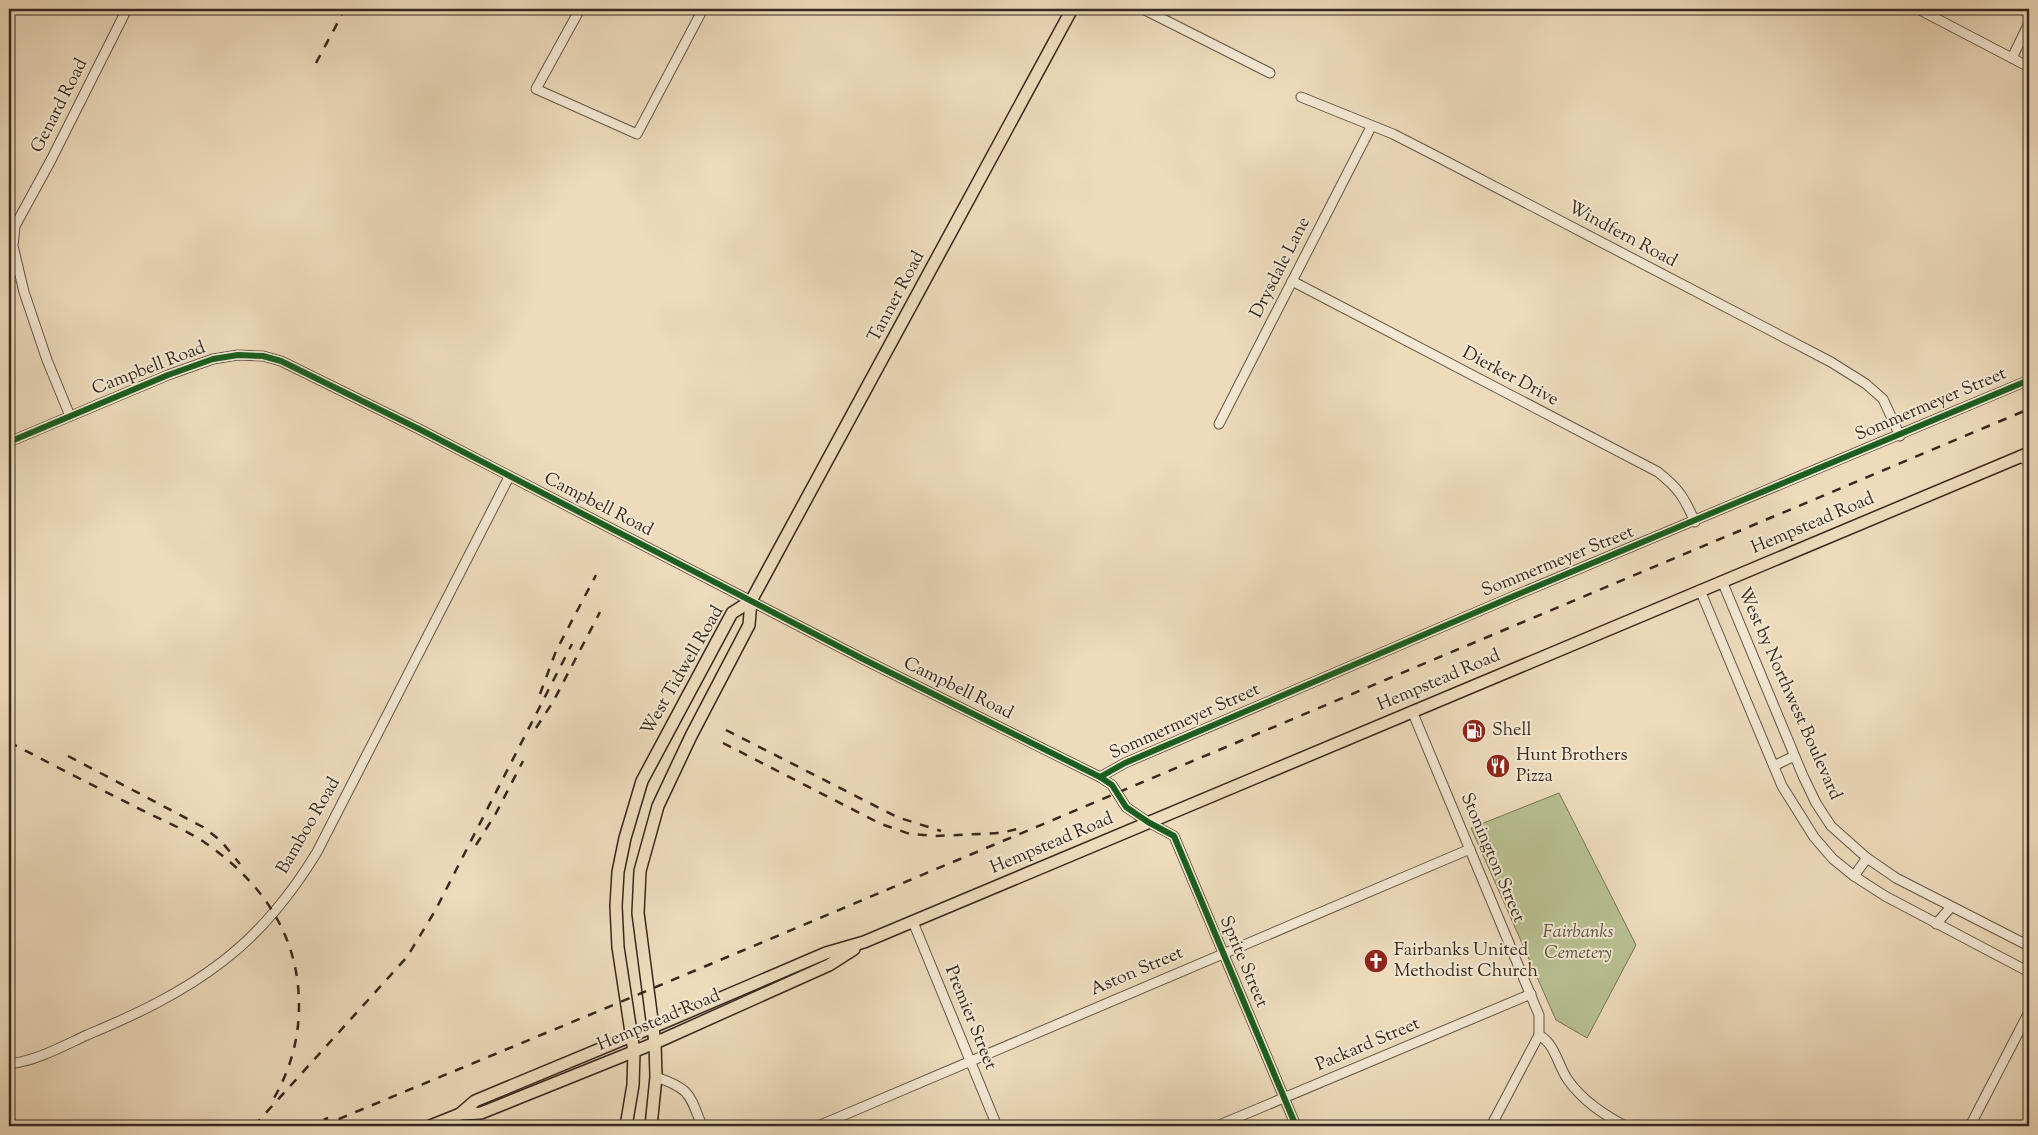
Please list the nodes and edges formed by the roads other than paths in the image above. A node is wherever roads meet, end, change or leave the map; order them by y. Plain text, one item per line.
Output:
1 (127, 9) edge
2 (580, 9) edge
3 (703, 9) edge
4 (1072, 9) edge
5 (1143, 9) edge
6 (1918, 9) edge
7 (2029, 23) edge
8 (2012, 58) junction
9 (2029, 67) edge
10 (1270, 73) dead end
11 (1301, 97) dead end
12 (1371, 127) junction
13 (1292, 281) junction
14 (2029, 380) edge
15 (70, 416) junction
16 (1219, 424) dead end
17 (1900, 436) junction
18 (9, 442) edge
19 (2026, 457) edge
20 (510, 477) junction
21 (1695, 522) junction
22 (1722, 581) junction
23 (1700, 590) junction
24 (751, 601) junction
25 (1412, 711) junction
26 (671, 726) junction
27 (691, 736) junction
28 (1794, 756) junction
29 (1774, 766) junction
30 (1100, 777) junction
31 (1148, 822) junction
32 (1470, 849) junction
33 (1867, 858) junction
34 (1854, 876) junction
35 (1951, 907) junction
36 (913, 922) junction
37 (1936, 924) junction
38 (864, 942) junction
39 (2029, 946) edge
40 (1223, 954) junction
41 (783, 972) junction
42 (2029, 972) edge
43 (788, 984) junction
44 (1531, 994) junction
45 (2029, 1012) edge
46 (653, 1027) junction
47 (1539, 1035) junction
48 (632, 1036) junction
49 (656, 1044) junction
50 (634, 1052) junction
51 (970, 1062) junction
52 (9, 1064) edge
53 (656, 1077) junction
54 (518, 1083) junction
55 (523, 1096) junction
56 (1283, 1098) junction
57 (460, 1114) junction
58 (430, 1126) edge
59 (626, 1126) edge
60 (651, 1126) edge
61 (702, 1126) edge
62 (818, 1126) edge
63 (997, 1126) edge
64 (1217, 1126) edge
65 (1296, 1126) edge
66 (1491, 1126) edge
67 (1625, 1126) edge
68 (1970, 1126) edge

1 - 15 street, Genard Road
2 - 3 street
4 - 24 main road, Tanner Road
5 - 10 street
6 - 8 street
7 - 8 street
8 - 9 street
11 - 12 street, Windfern Road
12 - 13 street, Drysdale Lane
12 - 17 street, Windfern Road
13 - 16 street, Drysdale Lane
13 - 21 street, Dierker Drive
14 - 17 street, Sommermeyer Street
15 - 18 street, Campbell Road
15 - 20 street, Campbell Road
17 - 21 street, Sommermeyer Street
19 - 22 main road, Hempstead Road
20 - 24 street, Campbell Road
20 - 52 street, Bamboo Road
21 - 30 street, Sommermeyer Street
22 - 23 main road, Hempstead Road
22 - 28 street, West by Northwest Boulevard
23 - 25 main road, Hempstead Road
23 - 29 street
24 - 26 main road, West Tidwell Road
24 - 27 main road, West Tidwell Road
24 - 30 street, Campbell Road
25 - 31 main road, Hempstead Road
25 - 32 street, Stonington Street
26 - 27 main road
26 - 48 main road, West Tidwell Road
27 - 46 main road, West Tidwell Road
28 - 29 street
28 - 33 street, West by Northwest Boulevard
29 - 34 street
30 - 31 street, Campbell Road
31 - 36 main road, Hempstead Road
31 - 40 street, Sprite Street
32 - 40 street, Aston Street
32 - 44 street, Stonington Street
33 - 34 street
33 - 35 street, West by Northwest Boulevard
34 - 37 street
35 - 37 street
35 - 39 street, West by Northwest Boulevard
36 - 38 main road, Hempstead Road
36 - 51 street, Premier Street
37 - 42 street
38 - 41 main road, Hempstead Road
38 - 43 main road, Hempstead Road
40 - 51 street, Aston Street
40 - 56 street, Sprite Street
41 - 43 main road
41 - 46 main road, Hempstead Road
43 - 49 main road, Hempstead Road
44 - 47 street, Stonington Street
44 - 56 street, Packard Street
45 - 68 street
46 - 48 main road, Hempstead Road
46 - 49 main road, West Tidwell Road
47 - 66 street
47 - 67 street
48 - 50 main road, West Tidwell Road
48 - 54 main road, Hempstead Road
49 - 50 main road, Hempstead Road
49 - 53 main road, West Tidwell Road
50 - 55 main road, Hempstead Road
50 - 59 main road, West Tidwell Road
51 - 62 street, Aston Street
51 - 63 street, Premier Street
53 - 60 main road, West Tidwell Road
53 - 61 street
54 - 55 main road
54 - 57 main road, Hempstead Road
55 - 57 main road, Hempstead Road
56 - 64 street, Packard Street
56 - 65 street, Sprite Street
57 - 58 main road, Hempstead Road

